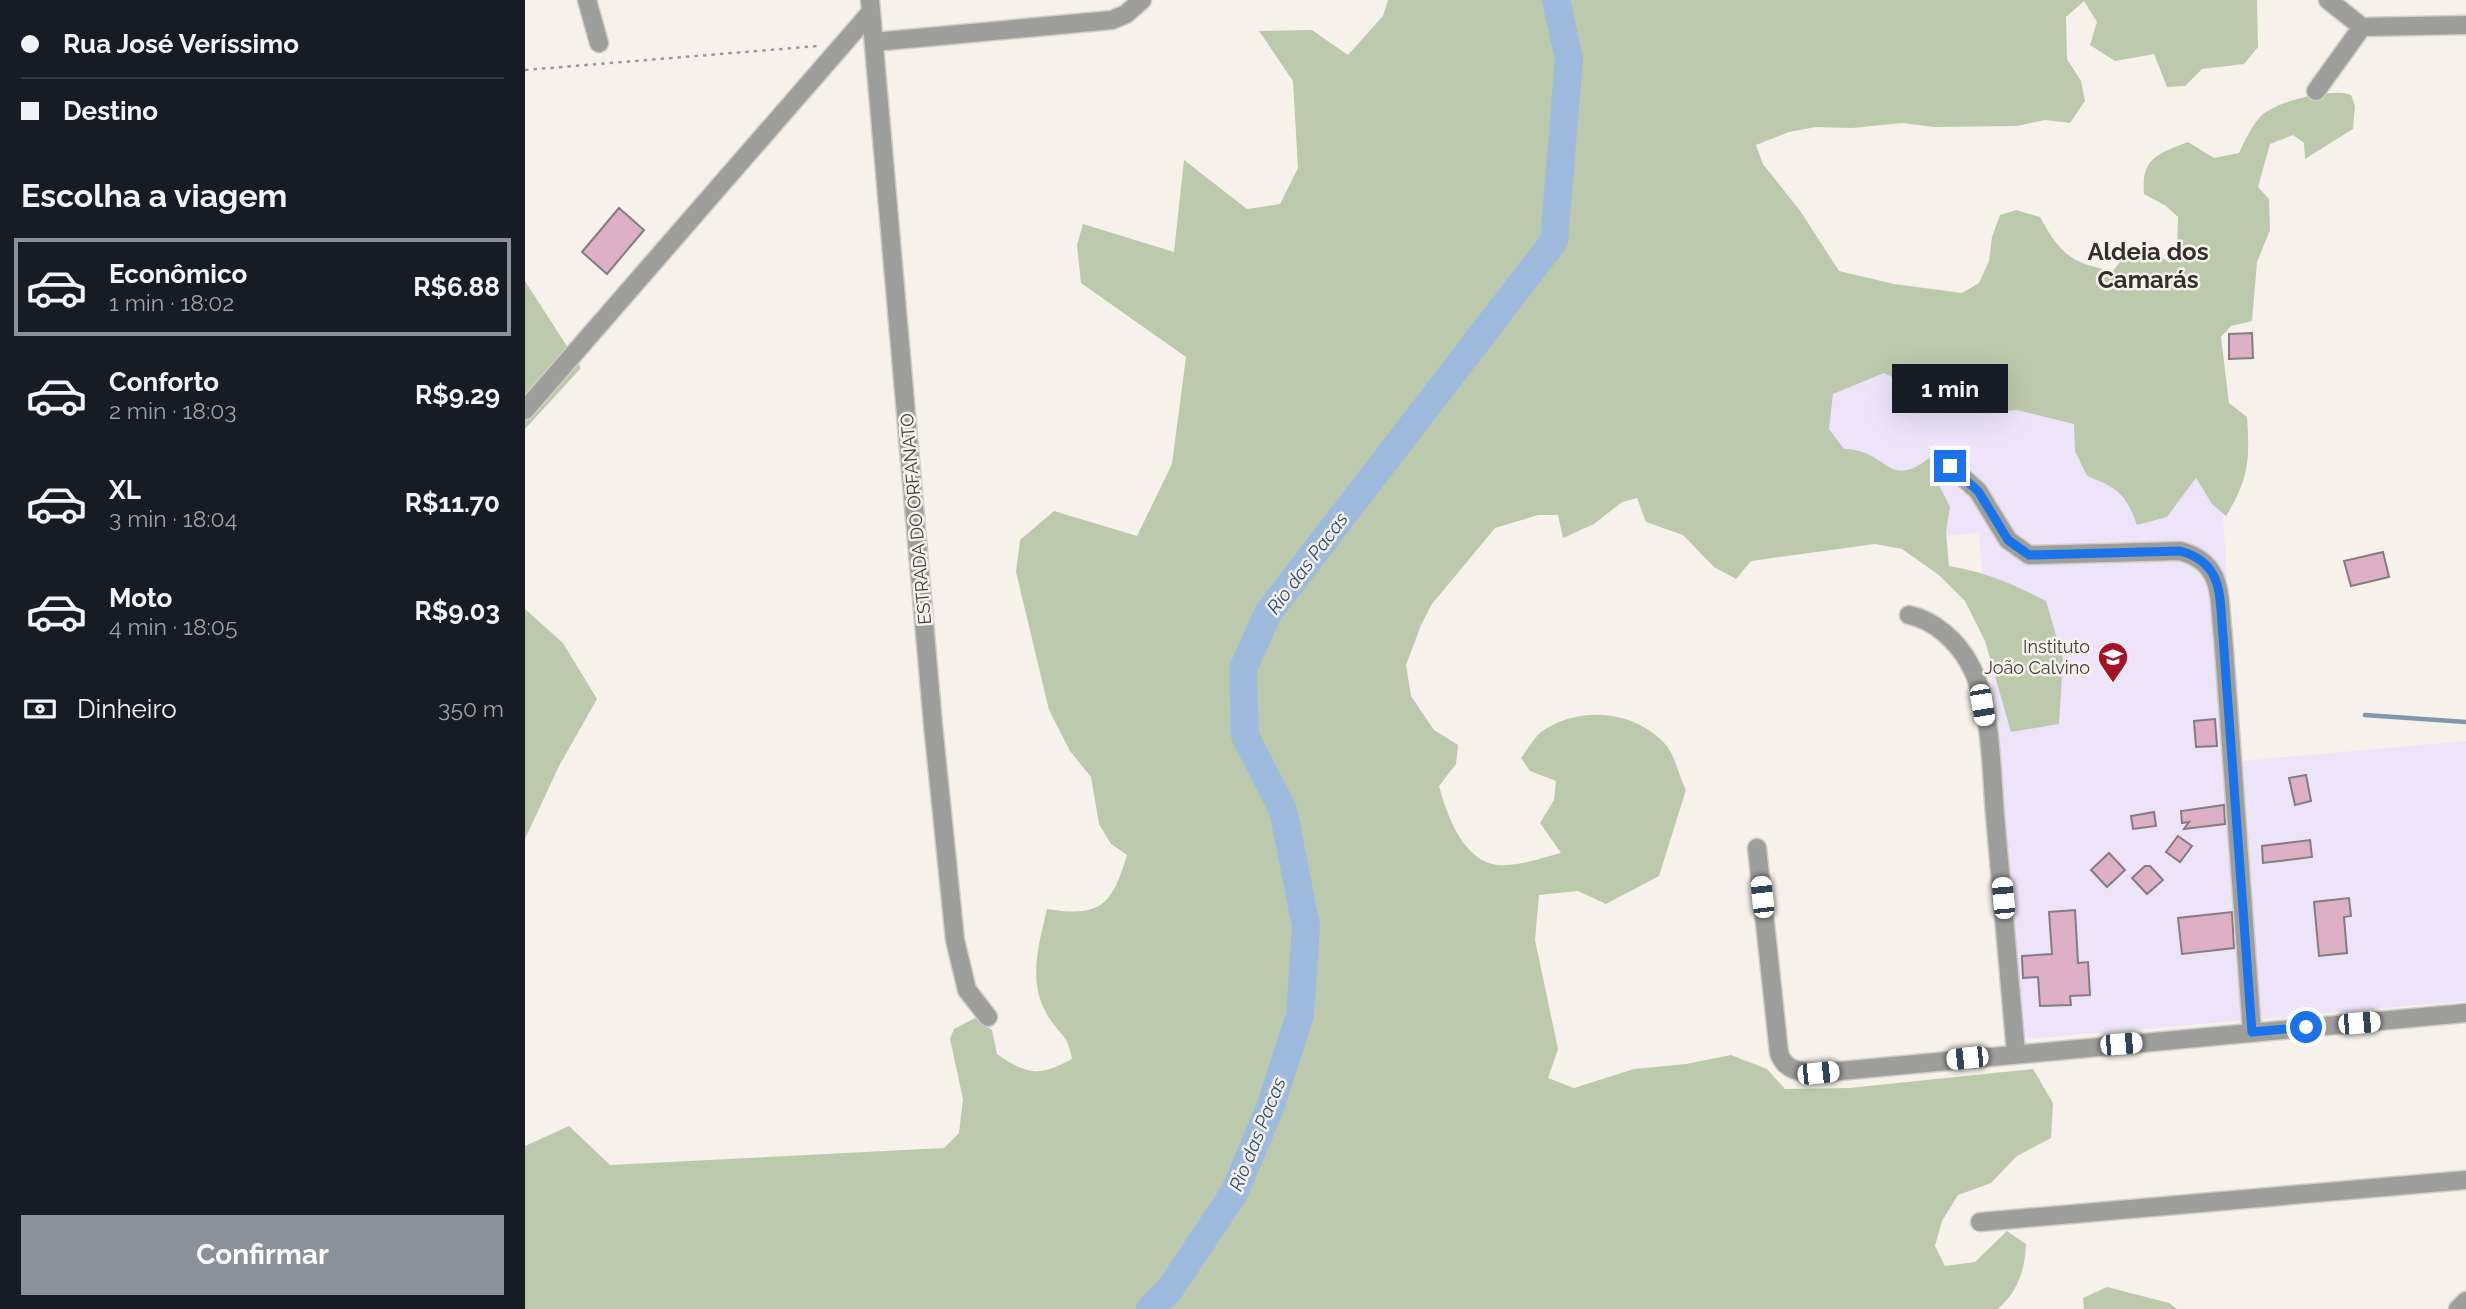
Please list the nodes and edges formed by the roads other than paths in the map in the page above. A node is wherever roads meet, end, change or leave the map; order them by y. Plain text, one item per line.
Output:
1 (587, 0) edge
2 (2328, 0) edge
3 (1140, 2) edge
4 (871, 6) edge
5 (2466, 25) edge
6 (2362, 27) junction
7 (874, 42) junction
8 (599, 43) dead end
9 (2316, 91) dead end
10 (525, 410) edge
11 (1950, 466) dead end
12 (1909, 615) dead end
13 (1758, 848) dead end
14 (2466, 1013) edge
15 (988, 1017) dead end
16 (2252, 1032) junction
17 (2016, 1053) junction
18 (2466, 1180) edge
19 (1980, 1222) dead end
20 (2466, 1301) edge
21 (2458, 1309) edge

1 - 8 street
2 - 6 street
3 - 7 street
4 - 7 street, ESTRADA DO ORFANATO
4 - 10 street, ESTRADA DO ORFANATO
5 - 6 street
6 - 9 street
7 - 15 street, ESTRADA DO ORFANATO
11 - 16 street
12 - 17 street
13 - 17 street
14 - 16 street
16 - 17 street
18 - 19 street
20 - 21 street

